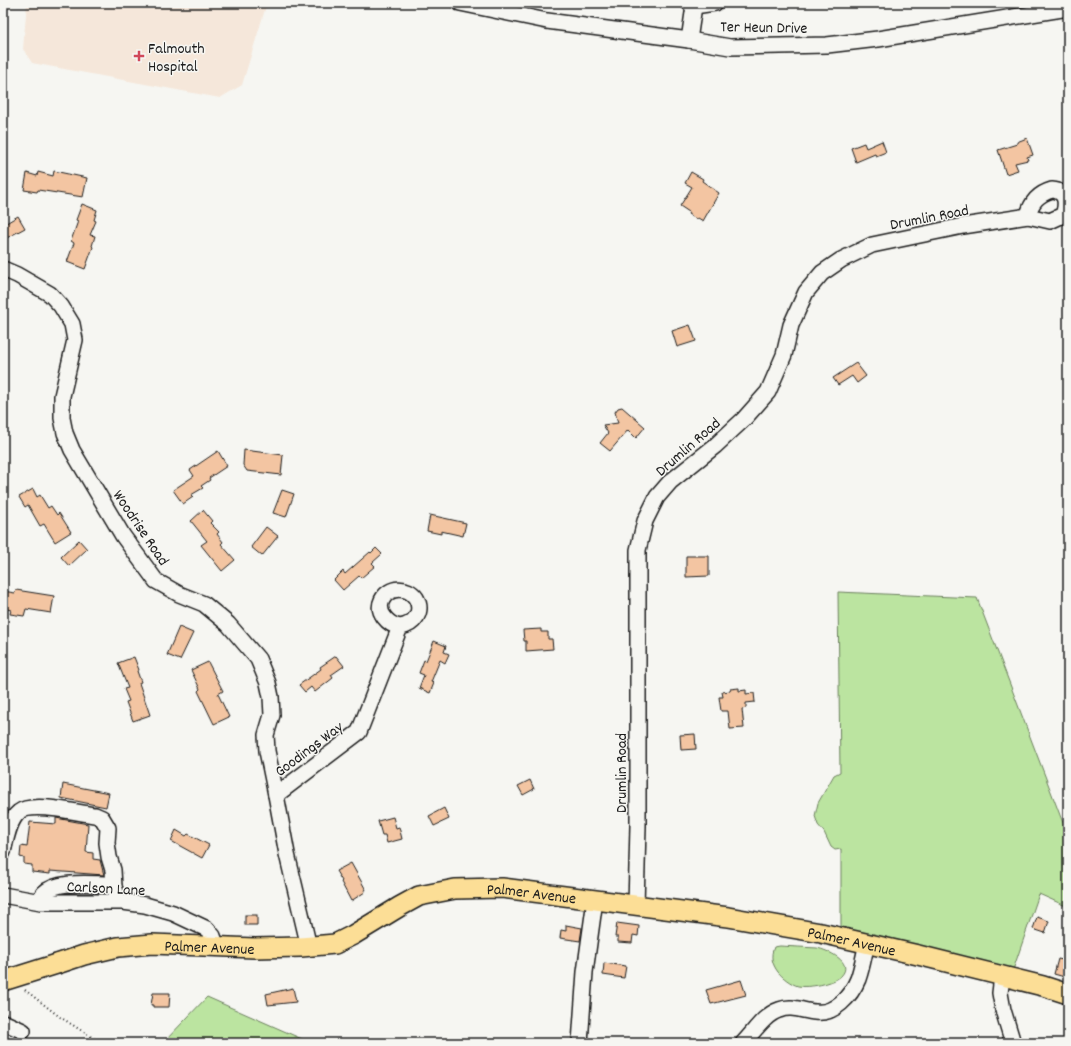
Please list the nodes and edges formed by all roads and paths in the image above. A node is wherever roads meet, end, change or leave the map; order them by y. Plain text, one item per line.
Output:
1 (464, 3) edge
2 (715, 3) edge
3 (691, 5) edge
4 (1068, 8) edge
5 (689, 40) junction
6 (1028, 216) dead end
7 (3, 269) edge
8 (400, 627) dead end
9 (276, 795) junction
10 (3, 852) edge
11 (114, 887) junction
12 (3, 895) edge
13 (595, 900) junction
14 (39, 901) junction
15 (118, 902) junction
16 (636, 906) junction
17 (867, 943) junction
18 (309, 946) junction
19 (217, 947) junction
20 (1002, 976) junction
21 (12, 983) edge
22 (1068, 994) edge
23 (3, 1022) edge
24 (23, 1032) dead end
25 (101, 1043) edge
26 (580, 1043) edge
27 (743, 1043) edge
28 (1013, 1043) edge

1 - 5 street, Ter Heun Drive
2 - 3 street
3 - 5 street
4 - 5 street, Ter Heun Drive
6 - 16 street, Drumlin Road
7 - 9 street, Woodrise Road
8 - 9 street, Goodings Way
9 - 18 street, Goodings Way
10 - 11 street
11 - 14 street
11 - 15 street
12 - 14 street, Carlson Lane
13 - 16 main road, Palmer Avenue
13 - 18 main road, Palmer Avenue
13 - 26 street
14 - 15 street, Carlson Lane
15 - 19 street, Carlson Lane
16 - 17 main road, Palmer Avenue
17 - 20 main road, Palmer Avenue
17 - 27 street
18 - 19 main road, Palmer Avenue
19 - 21 main road, Palmer Avenue, bridge
20 - 22 main road, Palmer Avenue
20 - 28 street
21 - 25 path
23 - 24 street

